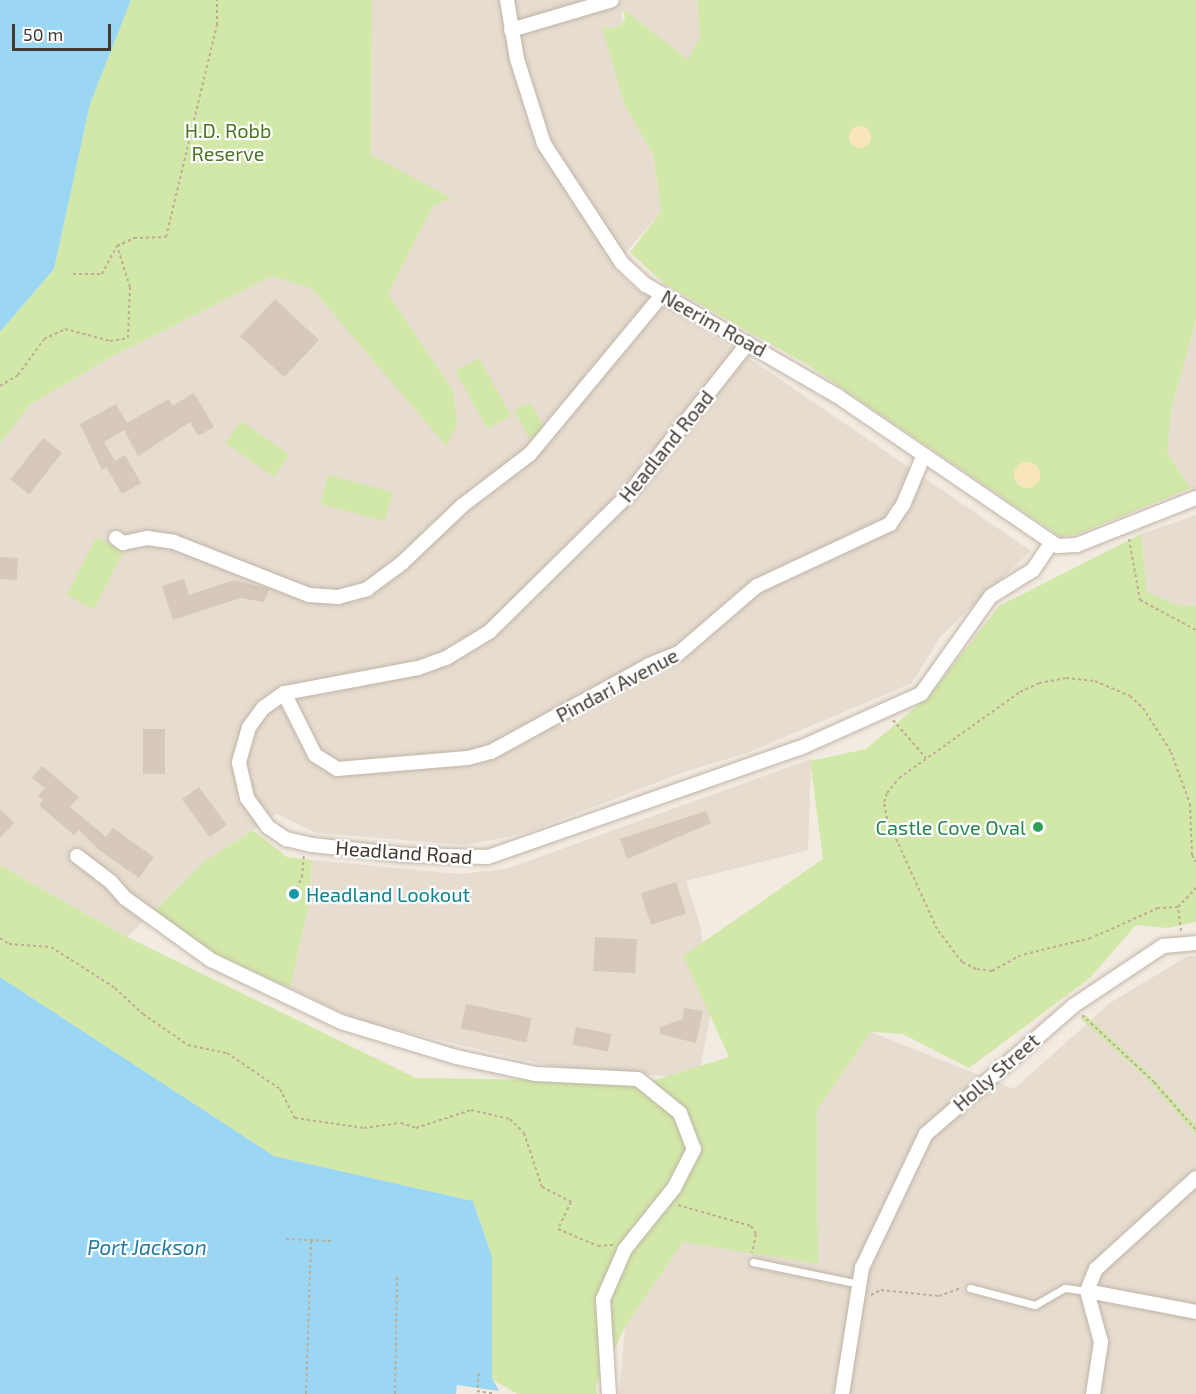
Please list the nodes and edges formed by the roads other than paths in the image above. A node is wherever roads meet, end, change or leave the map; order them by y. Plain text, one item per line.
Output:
1 (507, 0) edge
2 (612, 0) edge
3 (511, 30) junction
4 (662, 295) junction
5 (748, 343) junction
6 (923, 457) junction
7 (1196, 498) edge
8 (116, 538) dead end
9 (1050, 543) junction
10 (284, 693) junction
11 (77, 856) dead end
12 (1189, 944) edge
13 (1196, 1178) edge
14 (753, 1262) road end
15 (970, 1288) road end
16 (858, 1290) junction
17 (1088, 1291) junction
18 (1196, 1312) edge
19 (609, 1394) edge
20 (842, 1394) edge
21 (1093, 1394) edge

1 - 3 street, Neerim Road
2 - 3 street
3 - 4 street, Neerim Road
4 - 5 street, Neerim Road
4 - 8 street
5 - 6 street, Neerim Road
5 - 10 street, Headland Road
6 - 9 street, Neerim Road
6 - 10 street, Pindari Avenue
7 - 9 street
9 - 10 street, Headland Road
11 - 19 street
12 - 16 street, Holly Street
13 - 17 street
14 - 16 lane
15 - 17 lane
16 - 20 street, Holly Street
17 - 18 street
17 - 21 street

